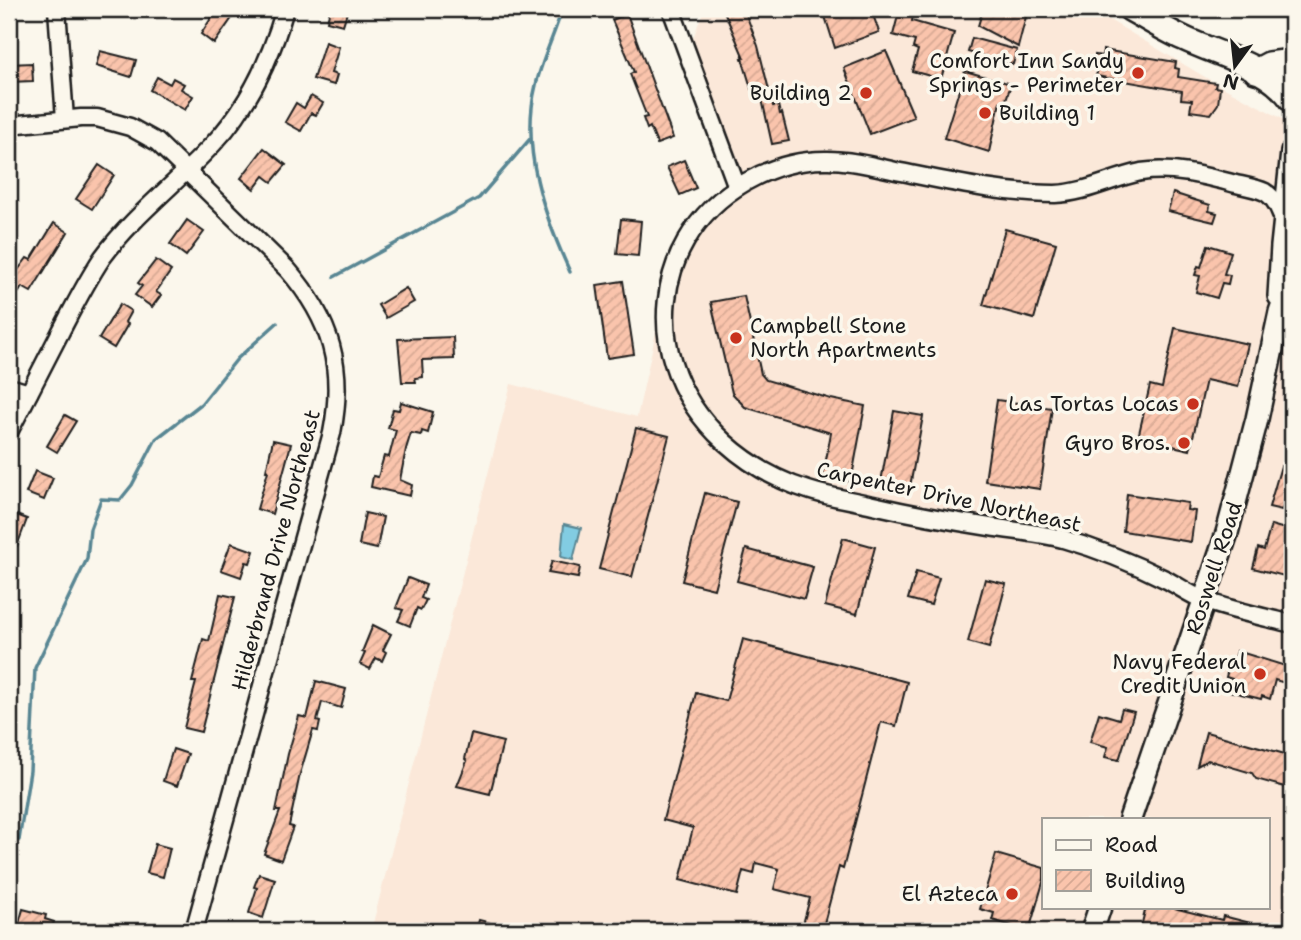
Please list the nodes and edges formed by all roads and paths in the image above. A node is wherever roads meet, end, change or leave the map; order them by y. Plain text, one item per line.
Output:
1 (57, 9) edge
2 (285, 9) edge
3 (671, 9) edge
4 (1130, 9) edge
5 (1292, 61) edge
6 (1256, 71) junction
7 (1292, 100) edge
8 (65, 119) junction
9 (9, 125) edge
10 (1292, 152) edge
11 (186, 170) junction
12 (1289, 174) junction
13 (737, 187) junction
14 (1263, 191) junction
15 (1284, 224) junction
16 (1292, 277) edge
17 (1280, 312) junction
18 (9, 387) edge
19 (29, 393) junction
20 (9, 432) edge
21 (1204, 601) junction
22 (1292, 624) edge
23 (1130, 818) edge
24 (1100, 908) edge
25 (194, 931) edge
26 (1091, 931) edge

1 - 8 street
2 - 11 street
3 - 13 street
4 - 6 highway
5 - 6 highway
6 - 7 highway
8 - 9 street, Hilderbrand Drive Northeast
8 - 11 street, Hilderbrand Drive Northeast
10 - 12 main road, Roswell Road
11 - 19 street
11 - 25 street, Hilderbrand Drive Northeast
12 - 14 street
12 - 15 main road, Roswell Road
13 - 14 street, Carpenter Drive Northeast
13 - 21 street, Carpenter Drive Northeast
14 - 15 street
15 - 17 main road, Roswell Road
16 - 17 main road, Roswell Road
17 - 21 main road, Roswell Road
18 - 19 street
19 - 20 street
21 - 22 street, Carpenter Drive Northeast
21 - 23 main road, Roswell Road
24 - 26 main road

